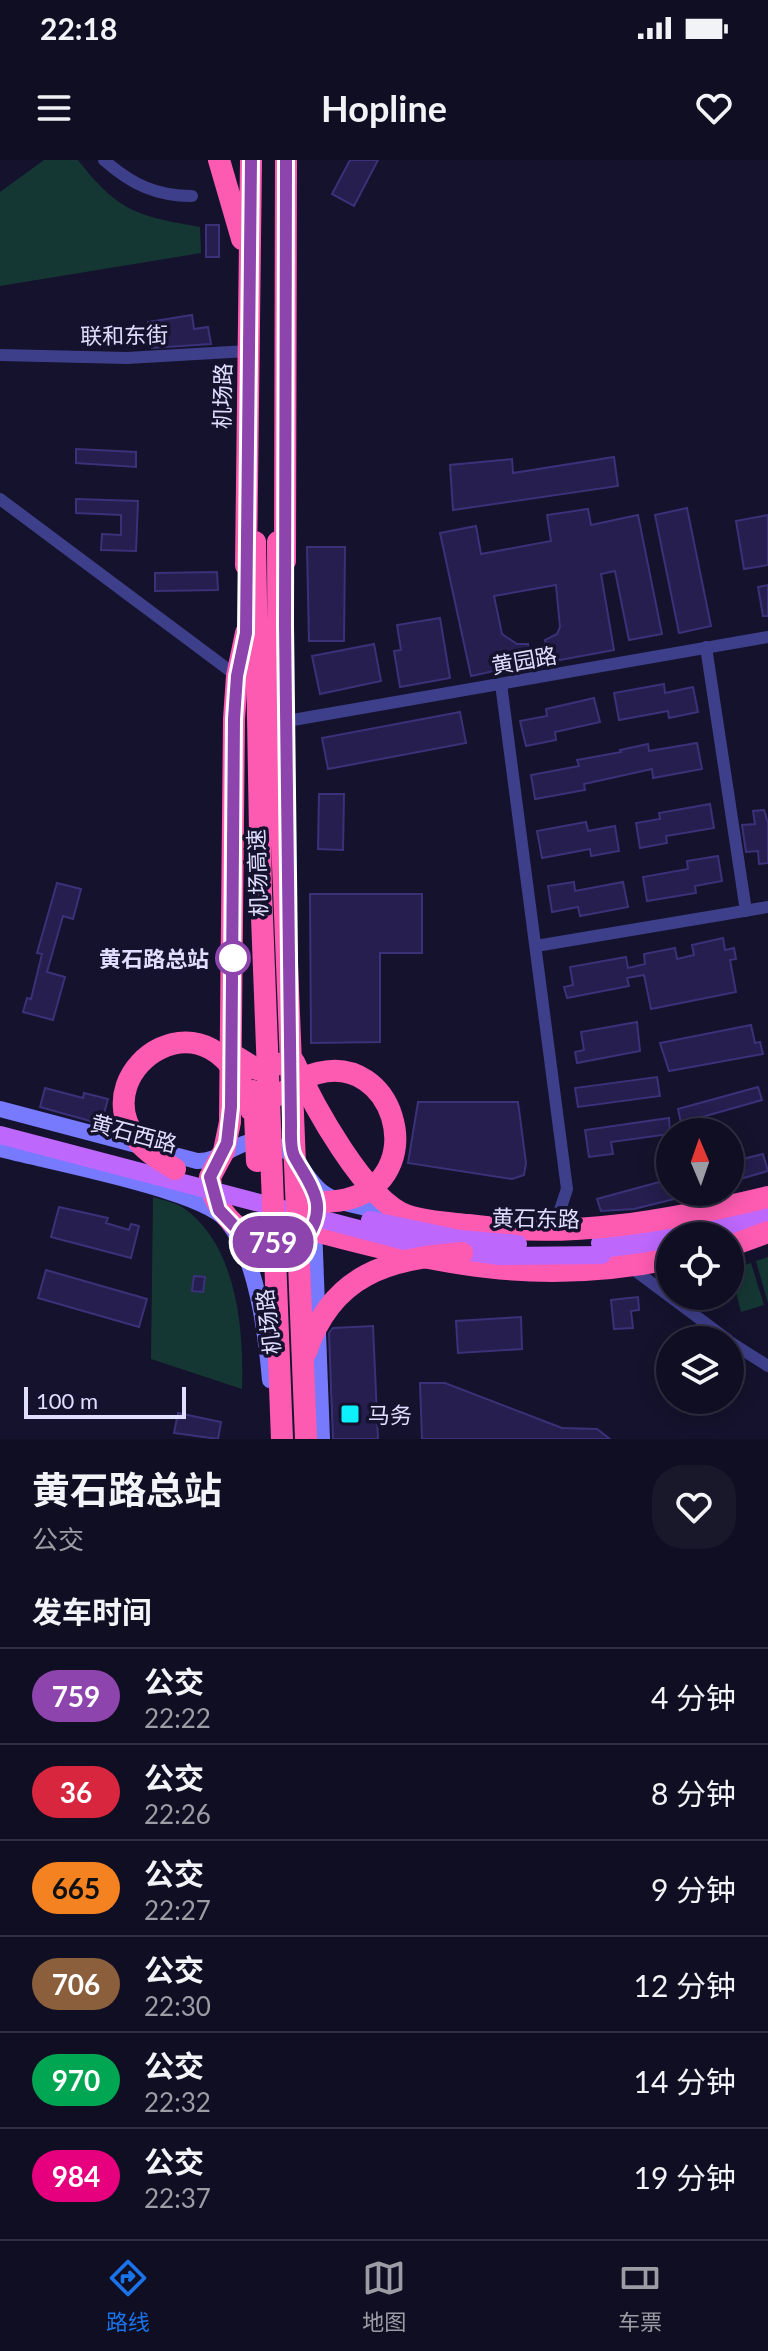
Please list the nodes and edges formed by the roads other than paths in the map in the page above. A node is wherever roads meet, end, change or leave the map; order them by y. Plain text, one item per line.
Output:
1 (104, 160) edge
2 (219, 160) edge
3 (251, 160) edge
4 (258, 160) edge
5 (297, 160) edge
6 (284, 167) edge
7 (192, 196) dead end
8 (249, 270) junction
9 (248, 351) junction
10 (0, 355) edge
11 (0, 499) edge
12 (285, 625) junction
13 (246, 633) junction
14 (768, 637) edge
15 (706, 647) junction
16 (237, 676) junction
17 (501, 684) junction
18 (287, 721) junction
19 (262, 858) junction
20 (768, 907) edge
21 (746, 911) junction
22 (536, 946) junction
23 (232, 1054) junction
24 (289, 1055) junction
25 (0, 1109) edge
26 (0, 1123) edge
27 (263, 1123) junction
28 (0, 1135) edge
29 (0, 1149) edge
30 (148, 1149) junction
31 (224, 1151) junction
32 (292, 1154) junction
33 (175, 1169) junction
34 (310, 1178) junction
35 (137, 1185) junction
36 (768, 1197) edge
37 (357, 1204) junction
38 (768, 1205) edge
39 (304, 1215) junction
40 (406, 1216) junction
41 (227, 1221) junction
42 (768, 1223) edge
43 (744, 1229) edge
44 (545, 1231) junction
45 (768, 1232) edge
46 (346, 1239) junction
47 (744, 1241) edge
48 (656, 1246) edge
49 (601, 1249) junction
50 (405, 1253) junction
51 (462, 1253) junction
52 (656, 1261) edge
53 (629, 1266) junction
54 (709, 1326) edge
55 (744, 1351) edge
56 (768, 1366) edge
57 (300, 1373) junction
58 (320, 1394) junction
59 (271, 1399) junction
60 (273, 1439) edge
61 (284, 1439) edge
62 (305, 1439) edge
63 (322, 1439) edge

1 - 7 street
2 - 8 highway
3 - 8 highway, 机场路
4 - 61 highway, 机场高速, bridge
5 - 6 highway
6 - 12 highway, 机场路
6 - 62 highway, 机场高速, bridge
8 - 9 highway, 机场路
9 - 10 street, 联和东街
9 - 13 highway, 机场路
11 - 16 street
12 - 18 highway, 机场路
12 - 19 highway, 机场路
13 - 16 highway, 机场路
13 - 19 highway, 机场路
14 - 15 street, 黄园路
15 - 17 street, 黄园路
15 - 21 street
16 - 23 highway, 机场路
17 - 18 street, 黄园路
17 - 22 street
18 - 24 highway, 机场路
19 - 27 highway, 机场路, bridge
20 - 21 street
21 - 22 street
22 - 44 street
23 - 24 highway
23 - 31 highway, 机场路
24 - 32 main road
24 - 40 highway
25 - 30 main road
26 - 33 main road, 黄石西路
27 - 33 highway, bridge
27 - 39 highway, bridge
27 - 57 highway, 机场路, bridge
27 - 61 highway, 机场路, bridge
28 - 39 main road, 黄石西路, bridge
29 - 35 main road
30 - 31 main road
30 - 35 main road
31 - 32 main road
31 - 41 highway
32 - 34 main road
33 - 39 main road, 黄石西路, bridge
34 - 37 main road
34 - 39 main road
35 - 41 main road
36 - 44 highway
37 - 40 main road
37 - 46 highway
38 - 49 main road, 黄石东路
39 - 41 highway
39 - 46 highway
39 - 49 main road, 黄石东路, bridge
39 - 51 main road, 黄石东路, bridge
39 - 58 main road
40 - 44 highway
40 - 50 highway
41 - 59 main road
42 - 43 main road
45 - 47 highway
46 - 50 highway
48 - 49 main road, 黄石东路
49 - 51 main road, 黄石东路, bridge
50 - 53 highway
51 - 57 highway, bridge
52 - 53 highway
53 - 54 street
55 - 56 street
57 - 62 highway, 机场路, bridge
58 - 59 main road
58 - 63 main road
59 - 60 main road

